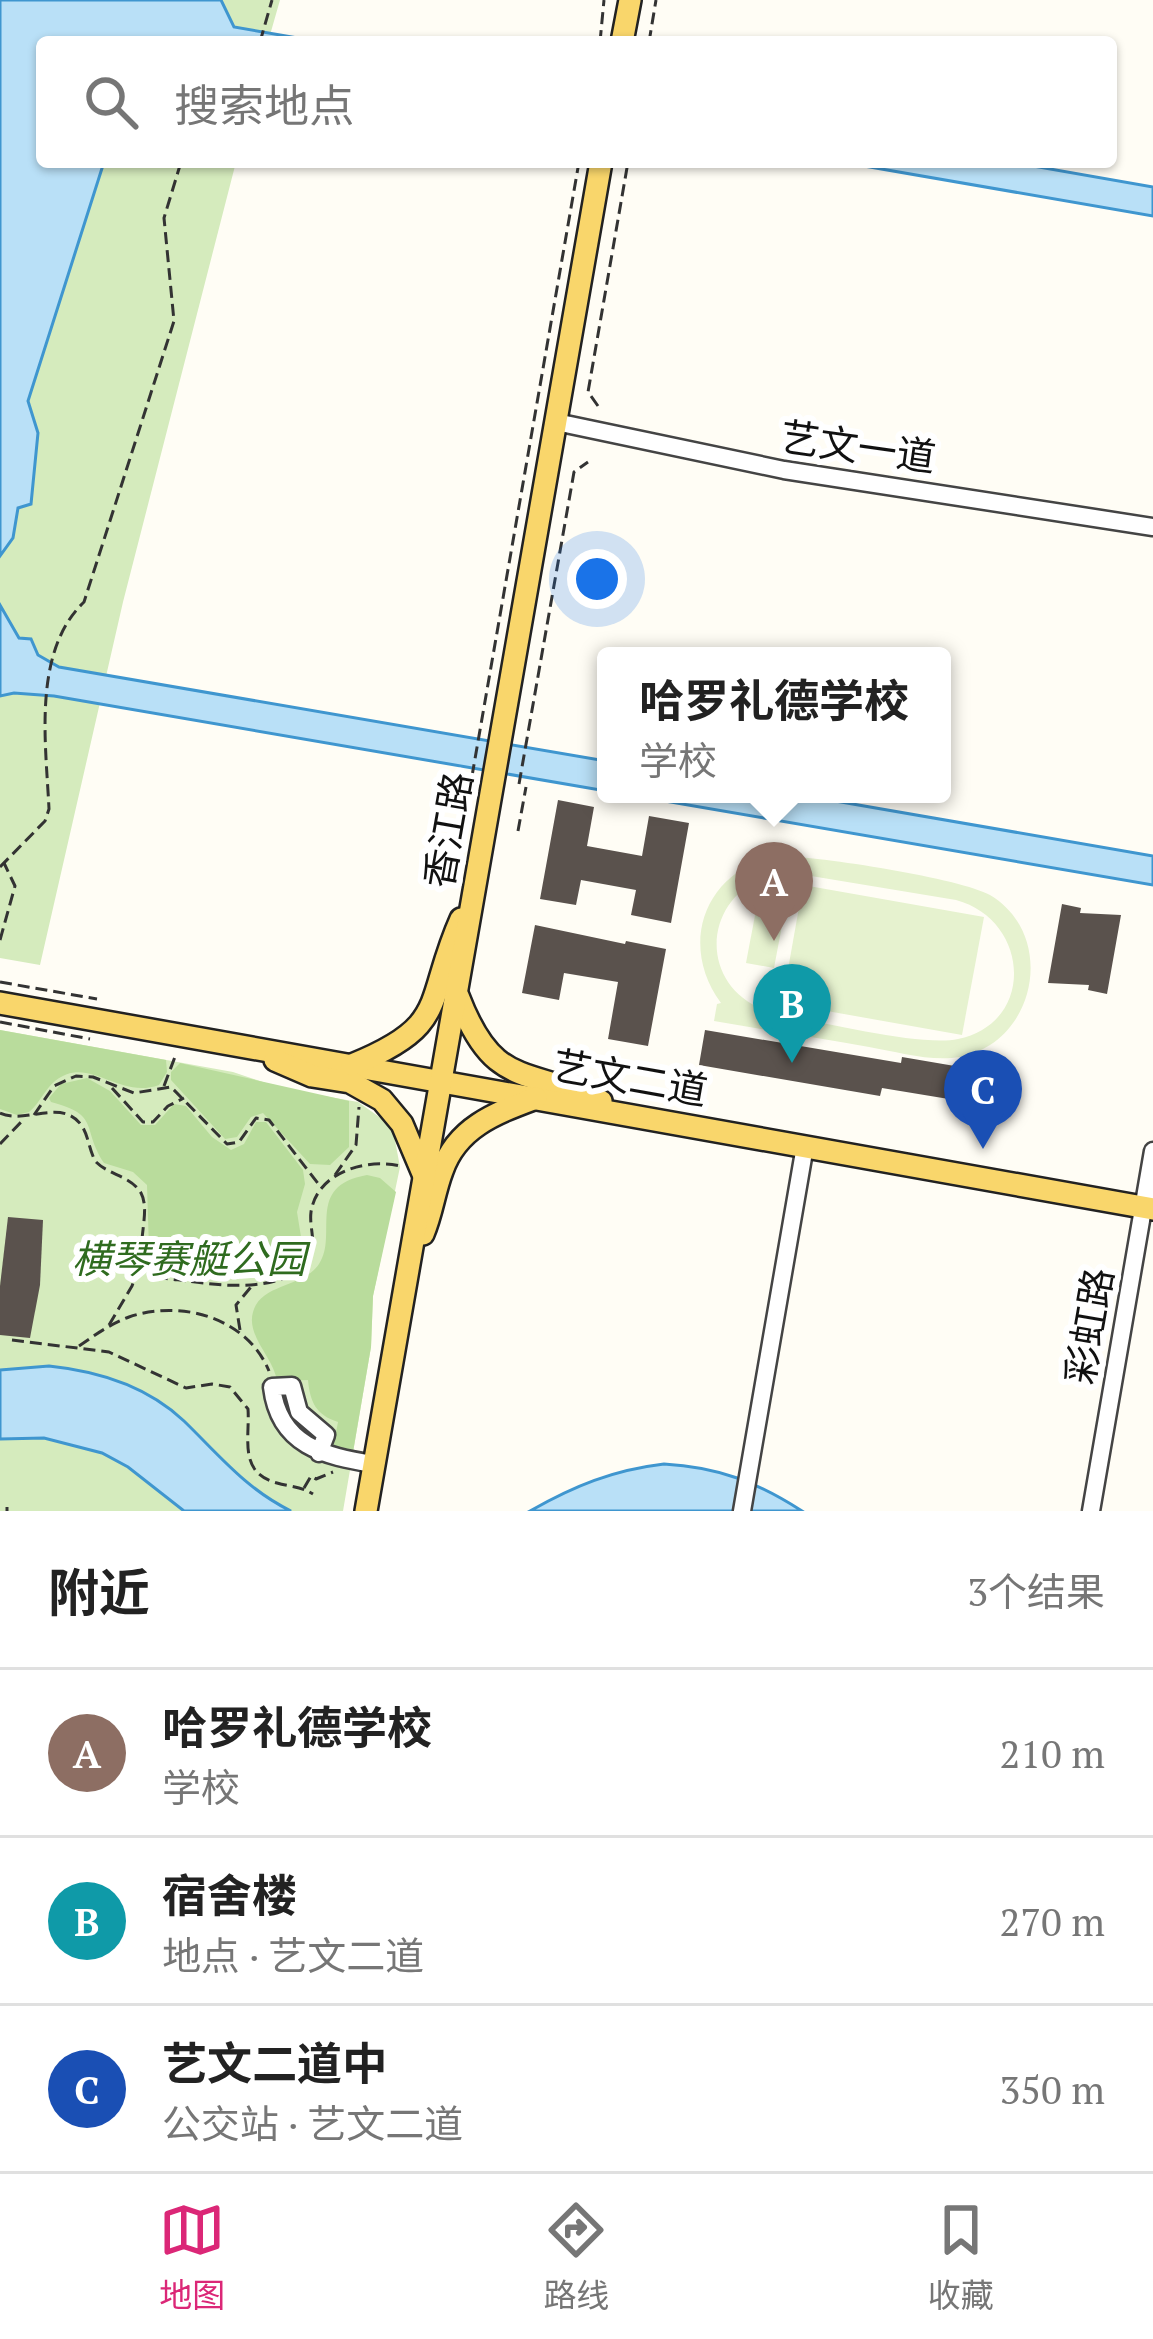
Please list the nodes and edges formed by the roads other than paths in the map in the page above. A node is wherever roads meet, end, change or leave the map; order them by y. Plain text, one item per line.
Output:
1 (630, 0) edge
2 (623, 36) edge
3 (601, 168) edge
4 (556, 422) junction
5 (1153, 527) edge
6 (476, 885) junction
7 (457, 993) junction
8 (0, 1003) edge
9 (242, 1045) junction
10 (352, 1065) junction
11 (441, 1081) junction
12 (536, 1098) junction
13 (635, 1116) junction
14 (805, 1146) junction
15 (1153, 1151) edge
16 (414, 1172) junction
17 (1148, 1208) edge
18 (410, 1262) junction
19 (272, 1387) road end
20 (374, 1464) junction
21 (366, 1511) edge
22 (742, 1511) edge
23 (1091, 1511) edge

1 - 2 main road
3 - 4 main road, 香江路
4 - 5 street, 艺文一道
4 - 6 main road, 香江路
6 - 7 main road, 香江路
6 - 10 main road
7 - 11 main road, 香江路
7 - 13 main road
8 - 9 main road, 艺文二道
9 - 10 main road, 艺文二道
9 - 16 main road
10 - 11 main road, 艺文二道
11 - 12 main road, 艺文二道
11 - 16 main road, 香江路
12 - 13 main road, 艺文二道
12 - 18 main road
13 - 14 main road, 艺文二道
14 - 17 main road, 艺文二道
14 - 22 street
15 - 17 street, 彩虹路
16 - 18 main road, 香江路
17 - 23 street, 彩虹路
18 - 20 main road, 香江路
19 - 20 street
20 - 21 main road, 香江路

